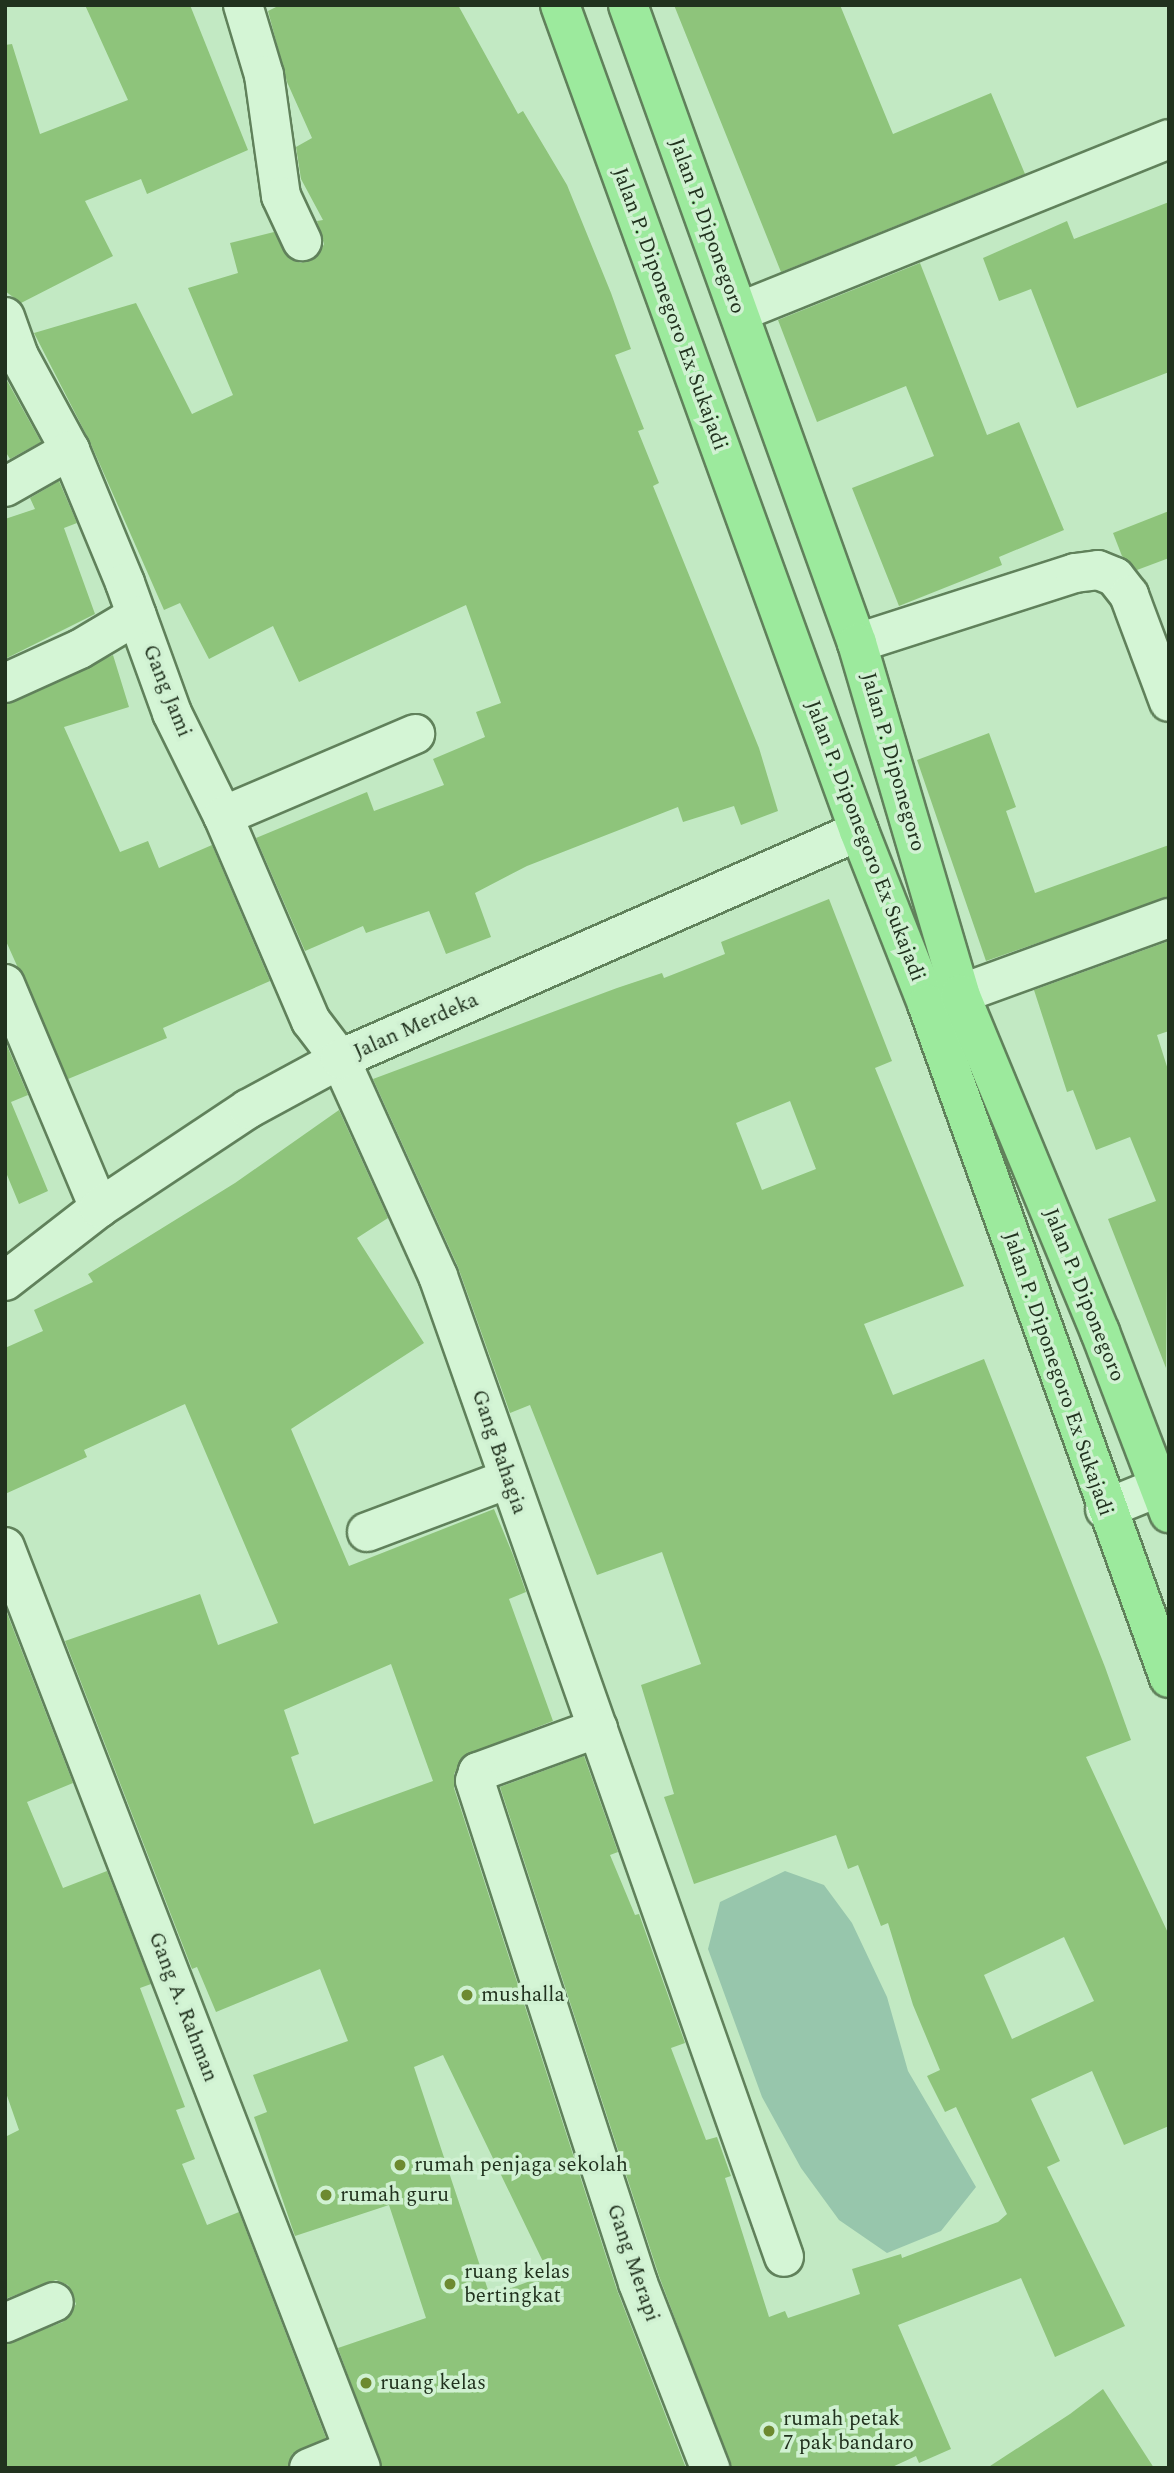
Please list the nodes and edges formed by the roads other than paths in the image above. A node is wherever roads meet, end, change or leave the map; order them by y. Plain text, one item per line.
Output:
1 (243, 5) edge
2 (560, 5) edge
3 (628, 5) edge
4 (1169, 139) edge
5 (302, 241) dead end
6 (739, 312) junction
7 (5, 317) edge
8 (70, 450) junction
9 (5, 487) edge
10 (138, 615) junction
11 (857, 643) junction
12 (5, 683) edge
13 (1169, 702) edge
14 (415, 734) dead end
15 (223, 816) junction
16 (859, 831) junction
17 (1169, 918) edge
18 (5, 984) edge
19 (960, 995) junction
20 (340, 1059) junction
21 (99, 1208) junction
22 (5, 1280) edge
23 (508, 1479) junction
24 (1165, 1494) edge
25 (1105, 1509) junction
26 (367, 1531) dead end
27 (5, 1547) edge
28 (1169, 1678) edge
29 (598, 1728) junction
30 (784, 2256) dead end
31 (54, 2302) dead end
32 (5, 2323) edge
33 (357, 2459) edge
34 (309, 2468) edge
35 (710, 2468) edge

1 - 5 street
2 - 16 main road, Jalan P. Diponegoro Ex Sukajadi
3 - 6 main road, Jalan P. Diponegoro
4 - 6 street
6 - 11 main road, Jalan P. Diponegoro
7 - 8 street, Gang Jami
8 - 9 street
8 - 10 street, Gang Jami
10 - 12 street
10 - 15 street, Gang Jami
11 - 13 street
11 - 19 main road, Jalan P. Diponegoro
14 - 15 street
15 - 20 street, Gang Jami
16 - 20 street, Jalan Merdeka
16 - 25 main road, Jalan P. Diponegoro Ex Sukajadi
17 - 19 street
18 - 21 street
19 - 24 main road, Jalan P. Diponegoro
20 - 21 street, Jalan Merdeka
20 - 23 street, Gang Bahagia
21 - 22 street, Jalan Merdeka
23 - 26 street
23 - 29 street, Gang Bahagia
24 - 25 street
25 - 28 main road, Jalan P. Diponegoro Ex Sukajadi
27 - 33 street, Gang A. Rahman
29 - 30 street, Gang Bahagia
29 - 35 street, Gang Merapi
31 - 32 street
33 - 34 street

